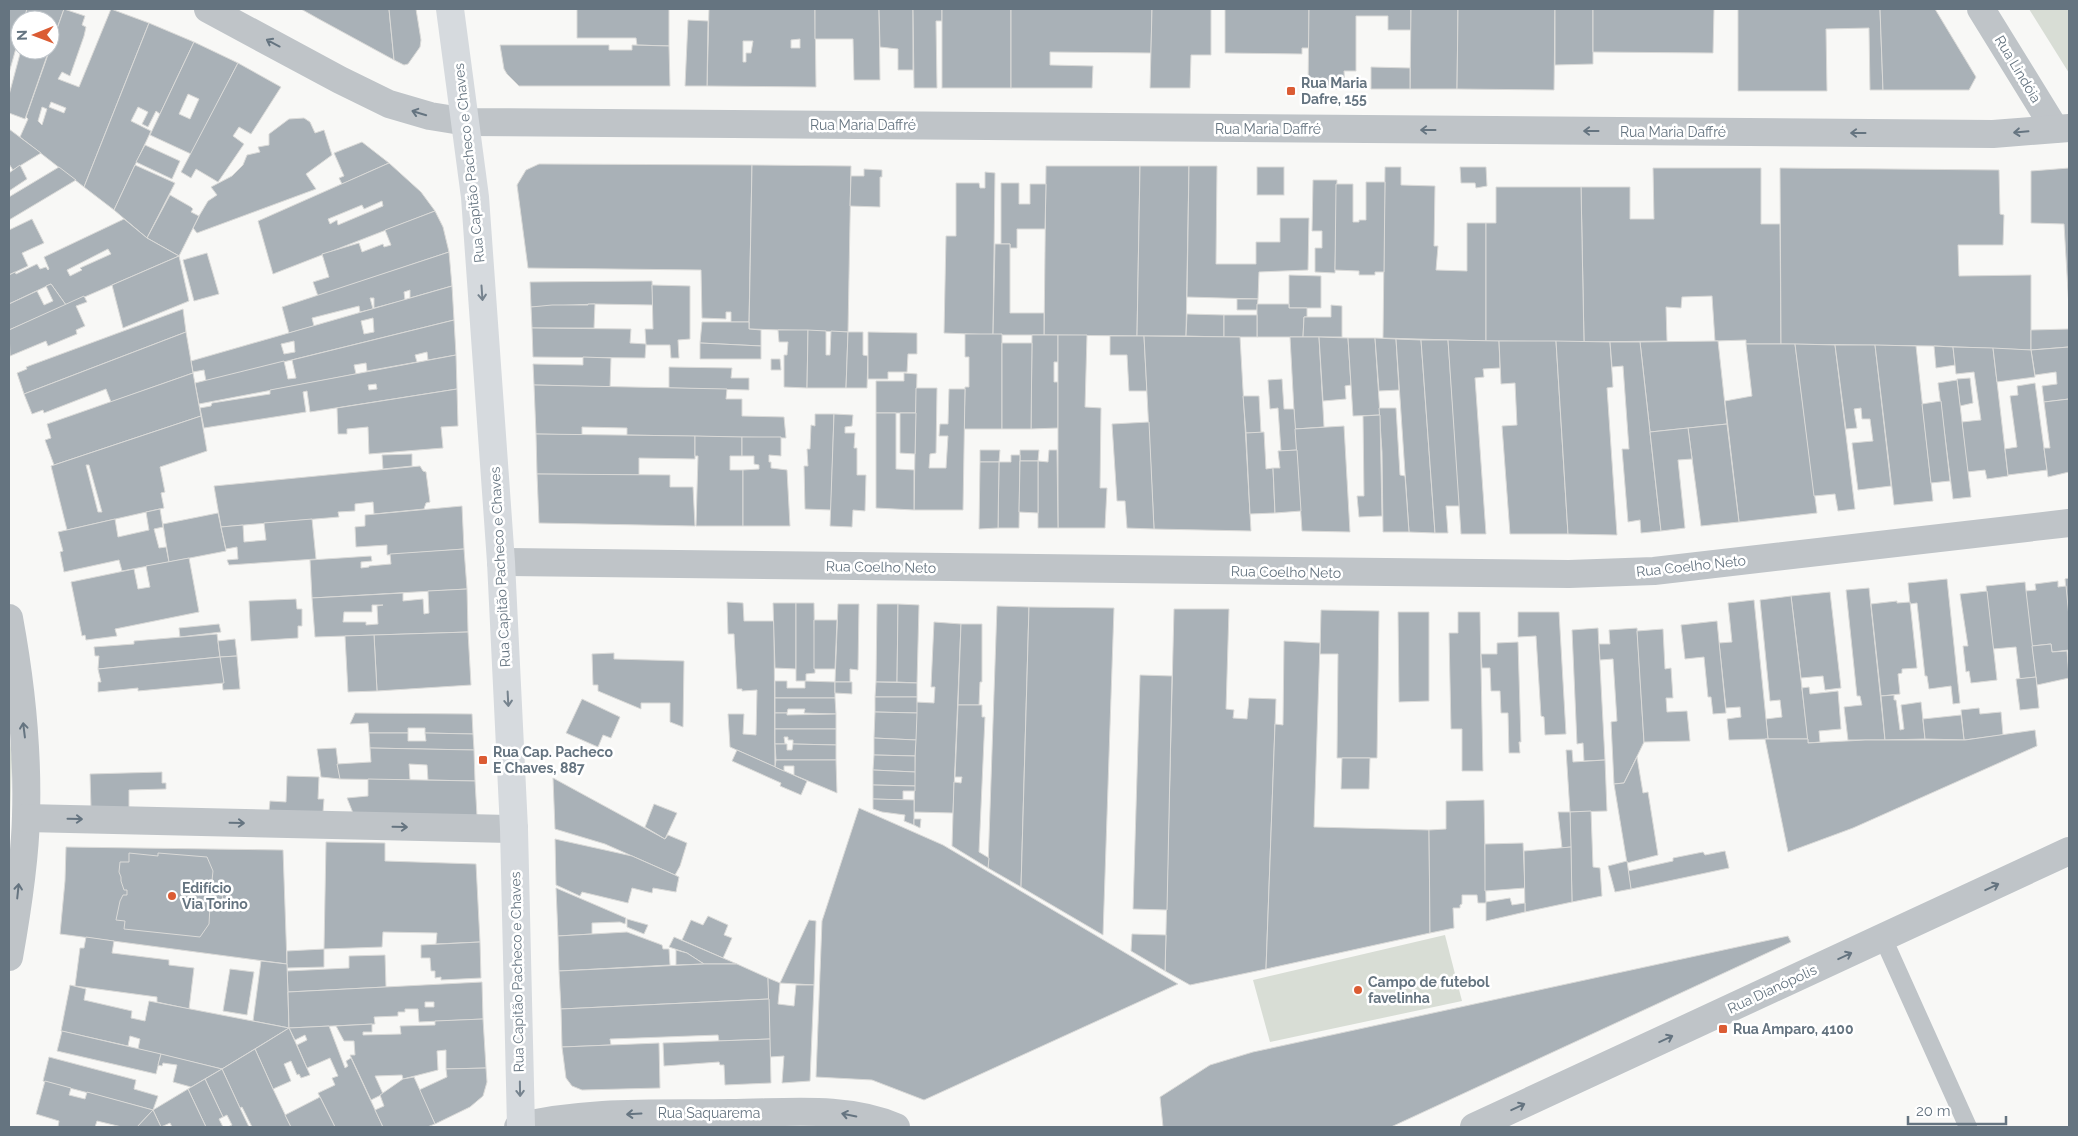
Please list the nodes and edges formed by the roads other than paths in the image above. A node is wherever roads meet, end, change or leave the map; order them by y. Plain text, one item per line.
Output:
1 (208, 9) edge
2 (450, 9) edge
3 (1981, 9) edge
4 (466, 122) junction
5 (2062, 128) edge
6 (2069, 523) edge
7 (501, 562) junction
8 (9, 618) edge
9 (26, 818) junction
10 (514, 829) junction
11 (2069, 851) edge
12 (1883, 938) junction
13 (9, 957) edge
14 (520, 1127) edge
15 (896, 1127) edge
16 (1474, 1127) edge
17 (1968, 1127) edge

4 -> 1 street, Rua Maria Daffré
2 - 4 main road, Rua Capitão Pacheco e Chaves
3 - 5 street, Rua Lindóia
5 -> 4 street, Rua Maria Daffré
4 -> 7 main road, Rua Capitão Pacheco e Chaves
6 - 7 street, Rua Coelho Neto
7 -> 10 main road, Rua Capitão Pacheco e Chaves
9 -> 8 street
9 -> 10 street
13 -> 9 street
10 -> 14 main road, Rua Capitão Pacheco e Chaves
12 -> 11 street, Rua Dianópolis
16 -> 12 street, Rua Dianópolis
12 - 17 lane
15 -> 14 street, Rua Saquarema

